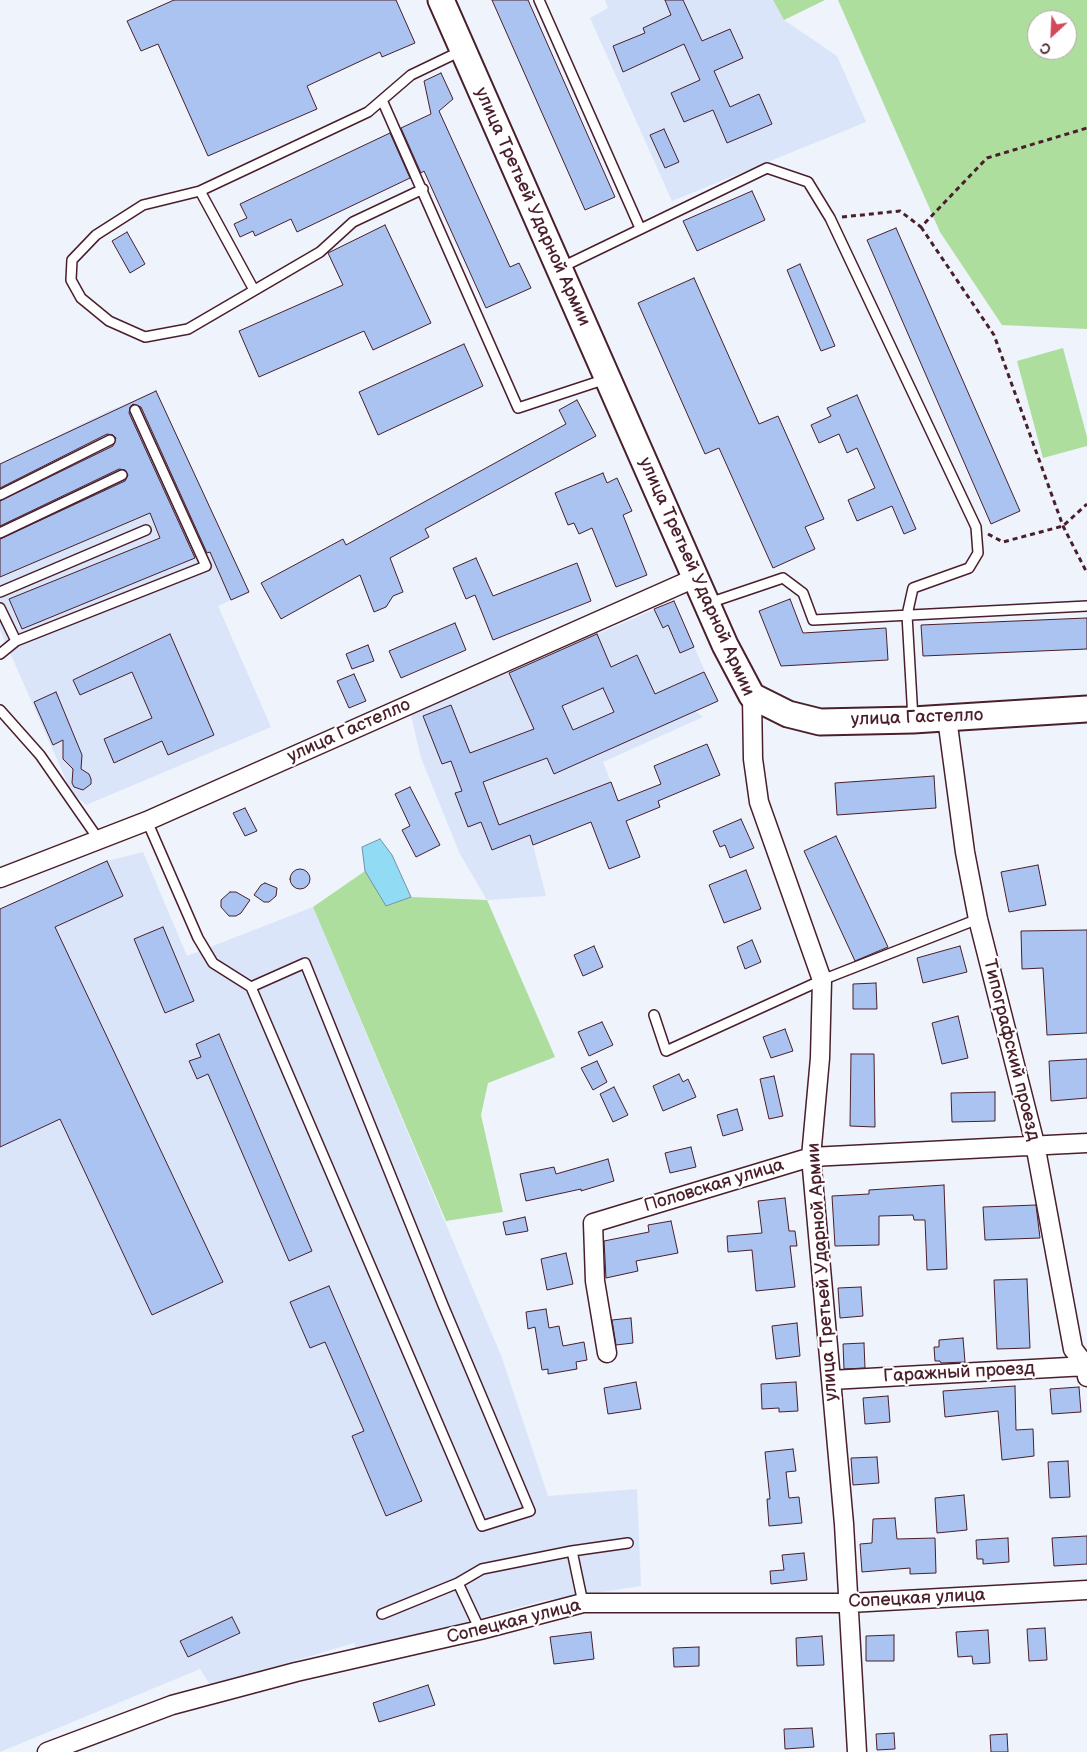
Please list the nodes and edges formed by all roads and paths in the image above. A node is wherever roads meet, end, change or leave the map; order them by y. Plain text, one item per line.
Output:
1 (441, 0) edge
2 (539, 0) edge
3 (463, 50) junction
4 (382, 100) junction
5 (1087, 128) edge
6 (422, 189) junction
7 (200, 191) junction
8 (830, 218) junction
9 (921, 226) junction
10 (640, 228) junction
11 (560, 268) junction
12 (254, 290) junction
13 (608, 379) junction
14 (135, 410) dead end
15 (110, 440) dead end
16 (122, 475) dead end
17 (0, 495) edge
18 (1087, 504) edge
19 (1063, 526) junction
20 (976, 527) junction
21 (146, 530) dead end
22 (0, 533) edge
23 (1087, 573) edge
24 (695, 578) junction
25 (0, 592) edge
26 (707, 604) junction
27 (1087, 606) edge
28 (0, 608) edge
29 (907, 615) junction
30 (16, 641) junction
31 (0, 654) edge
32 (752, 696) junction
33 (1087, 709) edge
34 (0, 710) edge
35 (947, 718) junction
36 (913, 720) junction
37 (147, 821) junction
38 (99, 840) junction
39 (0, 878) edge
40 (978, 919) junction
41 (822, 980) junction
42 (251, 987) junction
43 (654, 1015) dead end
44 (1087, 1143) edge
45 (1035, 1144) junction
46 (811, 1157) junction
47 (607, 1353) dead end
48 (1087, 1370) edge
49 (831, 1380) junction
50 (628, 1543) dead end
51 (572, 1551) junction
52 (458, 1583) junction
53 (1087, 1590) edge
54 (583, 1603) junction
55 (849, 1603) junction
56 (382, 1614) dead end
57 (480, 1630) junction
58 (47, 1752) edge
59 (857, 1752) edge

1 - 3 main road, улица Третьей Ударной Армии
2 - 10 lane
3 - 4 lane
3 - 11 main road, улица Третьей Ударной Армии
4 - 6 lane
4 - 7 lane
5 - 9 path
6 - 12 lane
6 - 13 lane
7 - 12 lane
7 - 12 lane
8 - 9 path
8 - 10 lane
8 - 20 lane
9 - 19 path
10 - 11 lane
11 - 13 main road, улица Третьей Ударной Армии
13 - 24 main road, улица Третьей Ударной Армии
14 - 30 lane
15 - 17 lane
16 - 22 lane
18 - 19 path
19 - 20 path
19 - 23 path
20 - 29 lane
21 - 25 lane
24 - 26 main road, улица Третьей Ударной Армии
24 - 37 street, улица Гастелло
26 - 29 lane
26 - 32 main road, улица Третьей Ударной Армии
27 - 29 lane
28 - 30 lane
29 - 36 lane
30 - 31 lane
32 - 36 main road, улица Гастелло
32 - 41 street, улица Третьей Ударной Армии
33 - 35 main road, улица Гастелло
34 - 38 lane
35 - 36 main road, улица Гастелло
35 - 40 street, Типографский проезд
37 - 38 street, улица Гастелло
37 - 42 lane
38 - 39 street, улица Гастелло
40 - 41 lane
40 - 45 street, Типографский проезд
41 - 43 lane
41 - 46 street, улица Третьей Ударной Армии
42 - 42 lane
44 - 45 street, Половская улица
45 - 46 street, Половская улица
45 - 48 street, Типографский проезд
46 - 47 street, Половская улица
46 - 49 street, улица Третьей Ударной Армии
48 - 49 street, Гаражный проезд
49 - 55 street, улица Третьей Ударной Армии
50 - 51 lane
51 - 52 lane
51 - 54 lane
52 - 56 lane
52 - 57 lane
53 - 55 street, Сопецкая улица
54 - 55 street, Сопецкая улица
54 - 57 street, Сопецкая улица
55 - 59 street, улица Третьей Ударной Армии
57 - 58 street, Сопецкая улица

